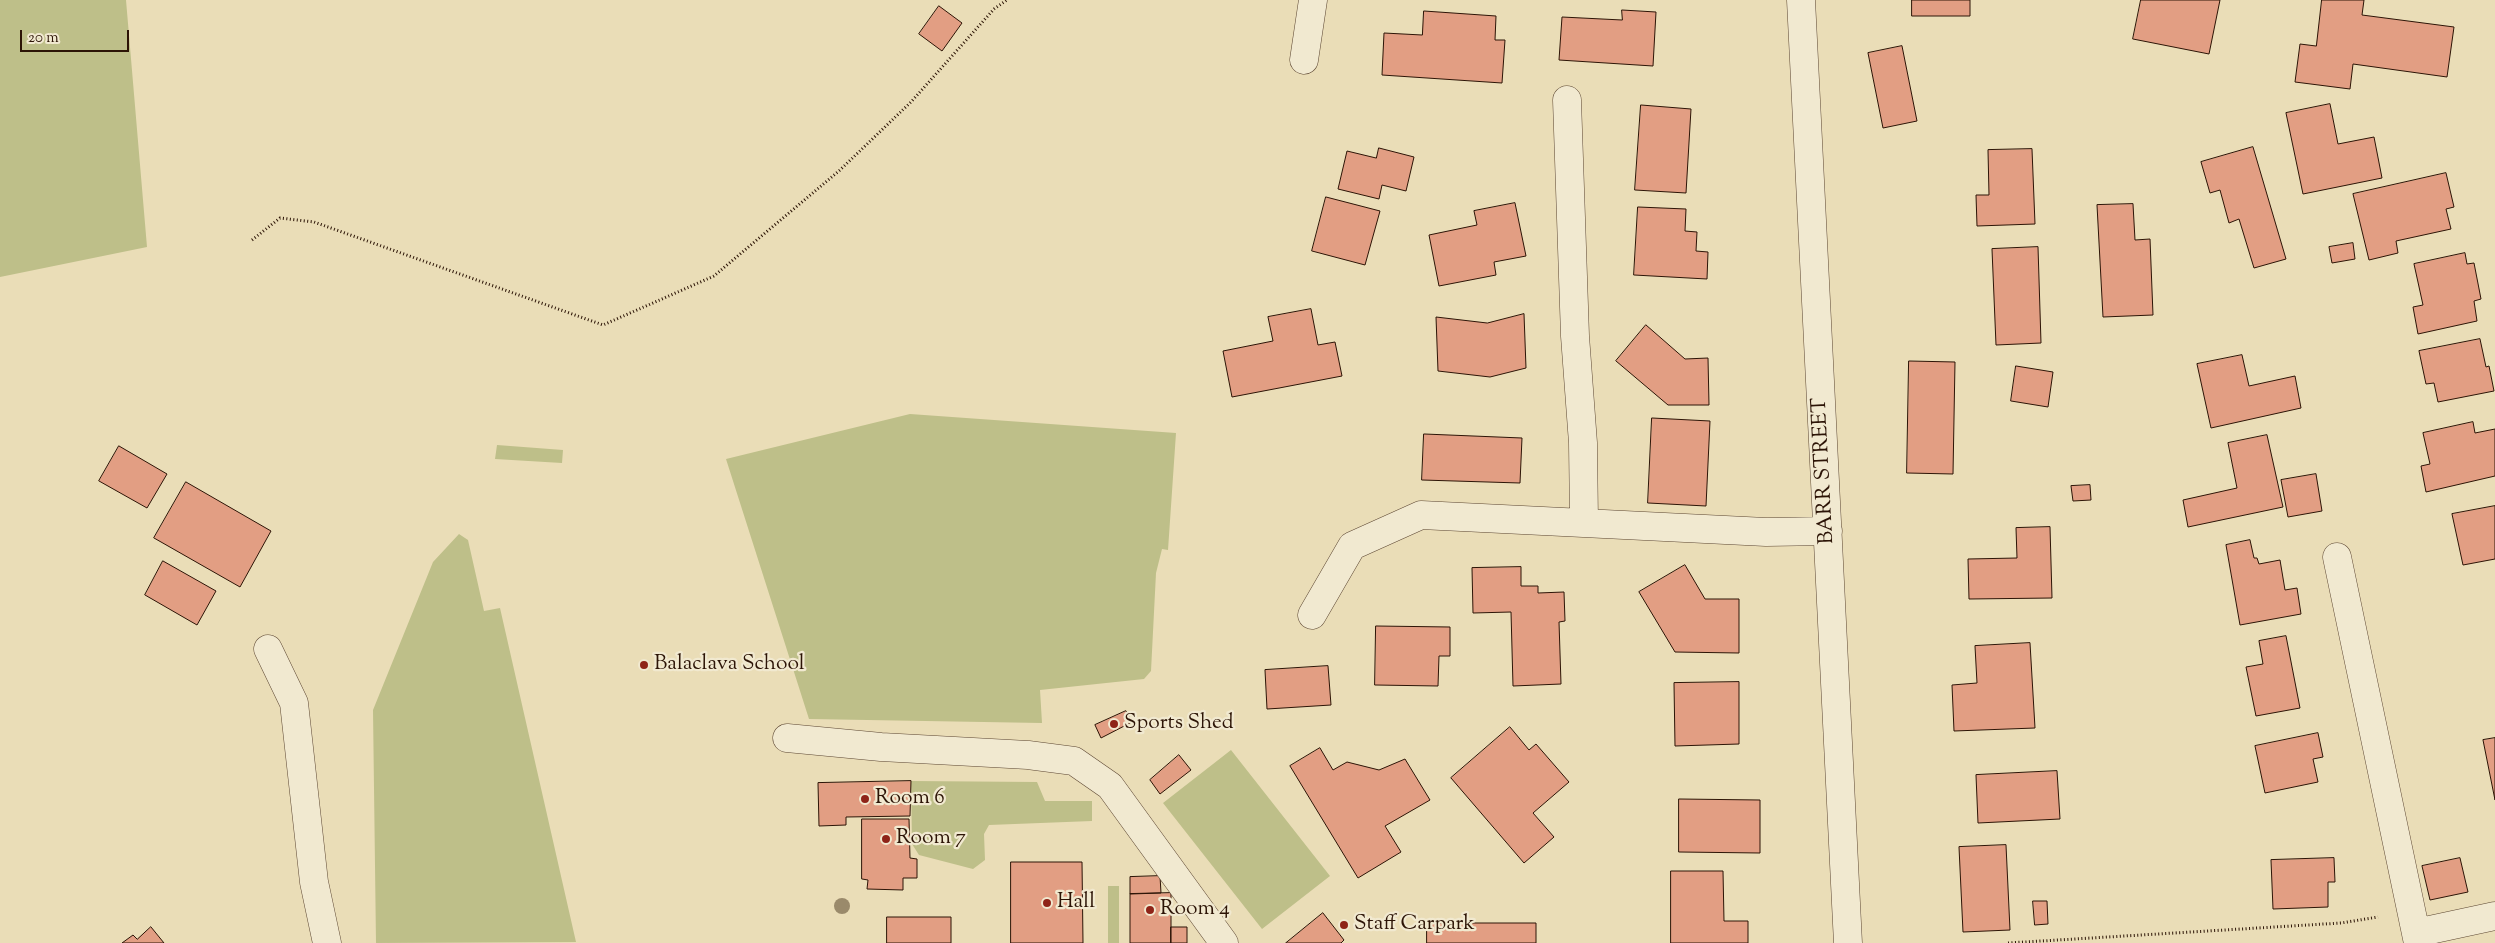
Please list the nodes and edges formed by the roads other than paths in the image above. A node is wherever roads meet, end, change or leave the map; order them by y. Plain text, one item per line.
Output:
1 (1313, 0) edge
2 (1801, 0) edge
3 (1304, 60) dead end
4 (1567, 100) dead end
5 (1584, 522) junction
6 (1828, 531) junction
7 (2337, 557) dead end
8 (1312, 615) dead end
9 (268, 650) dead end
10 (787, 738) dead end
11 (2495, 916) edge
12 (2415, 929) edge
13 (327, 943) edge
14 (1224, 943) edge
15 (1848, 943) edge

1 - 3 street
2 - 6 street, BARR STREET
4 - 5 street
5 - 6 street
5 - 8 street
6 - 15 street, BARR STREET
7 - 12 street
9 - 13 street
10 - 14 street
11 - 12 street

